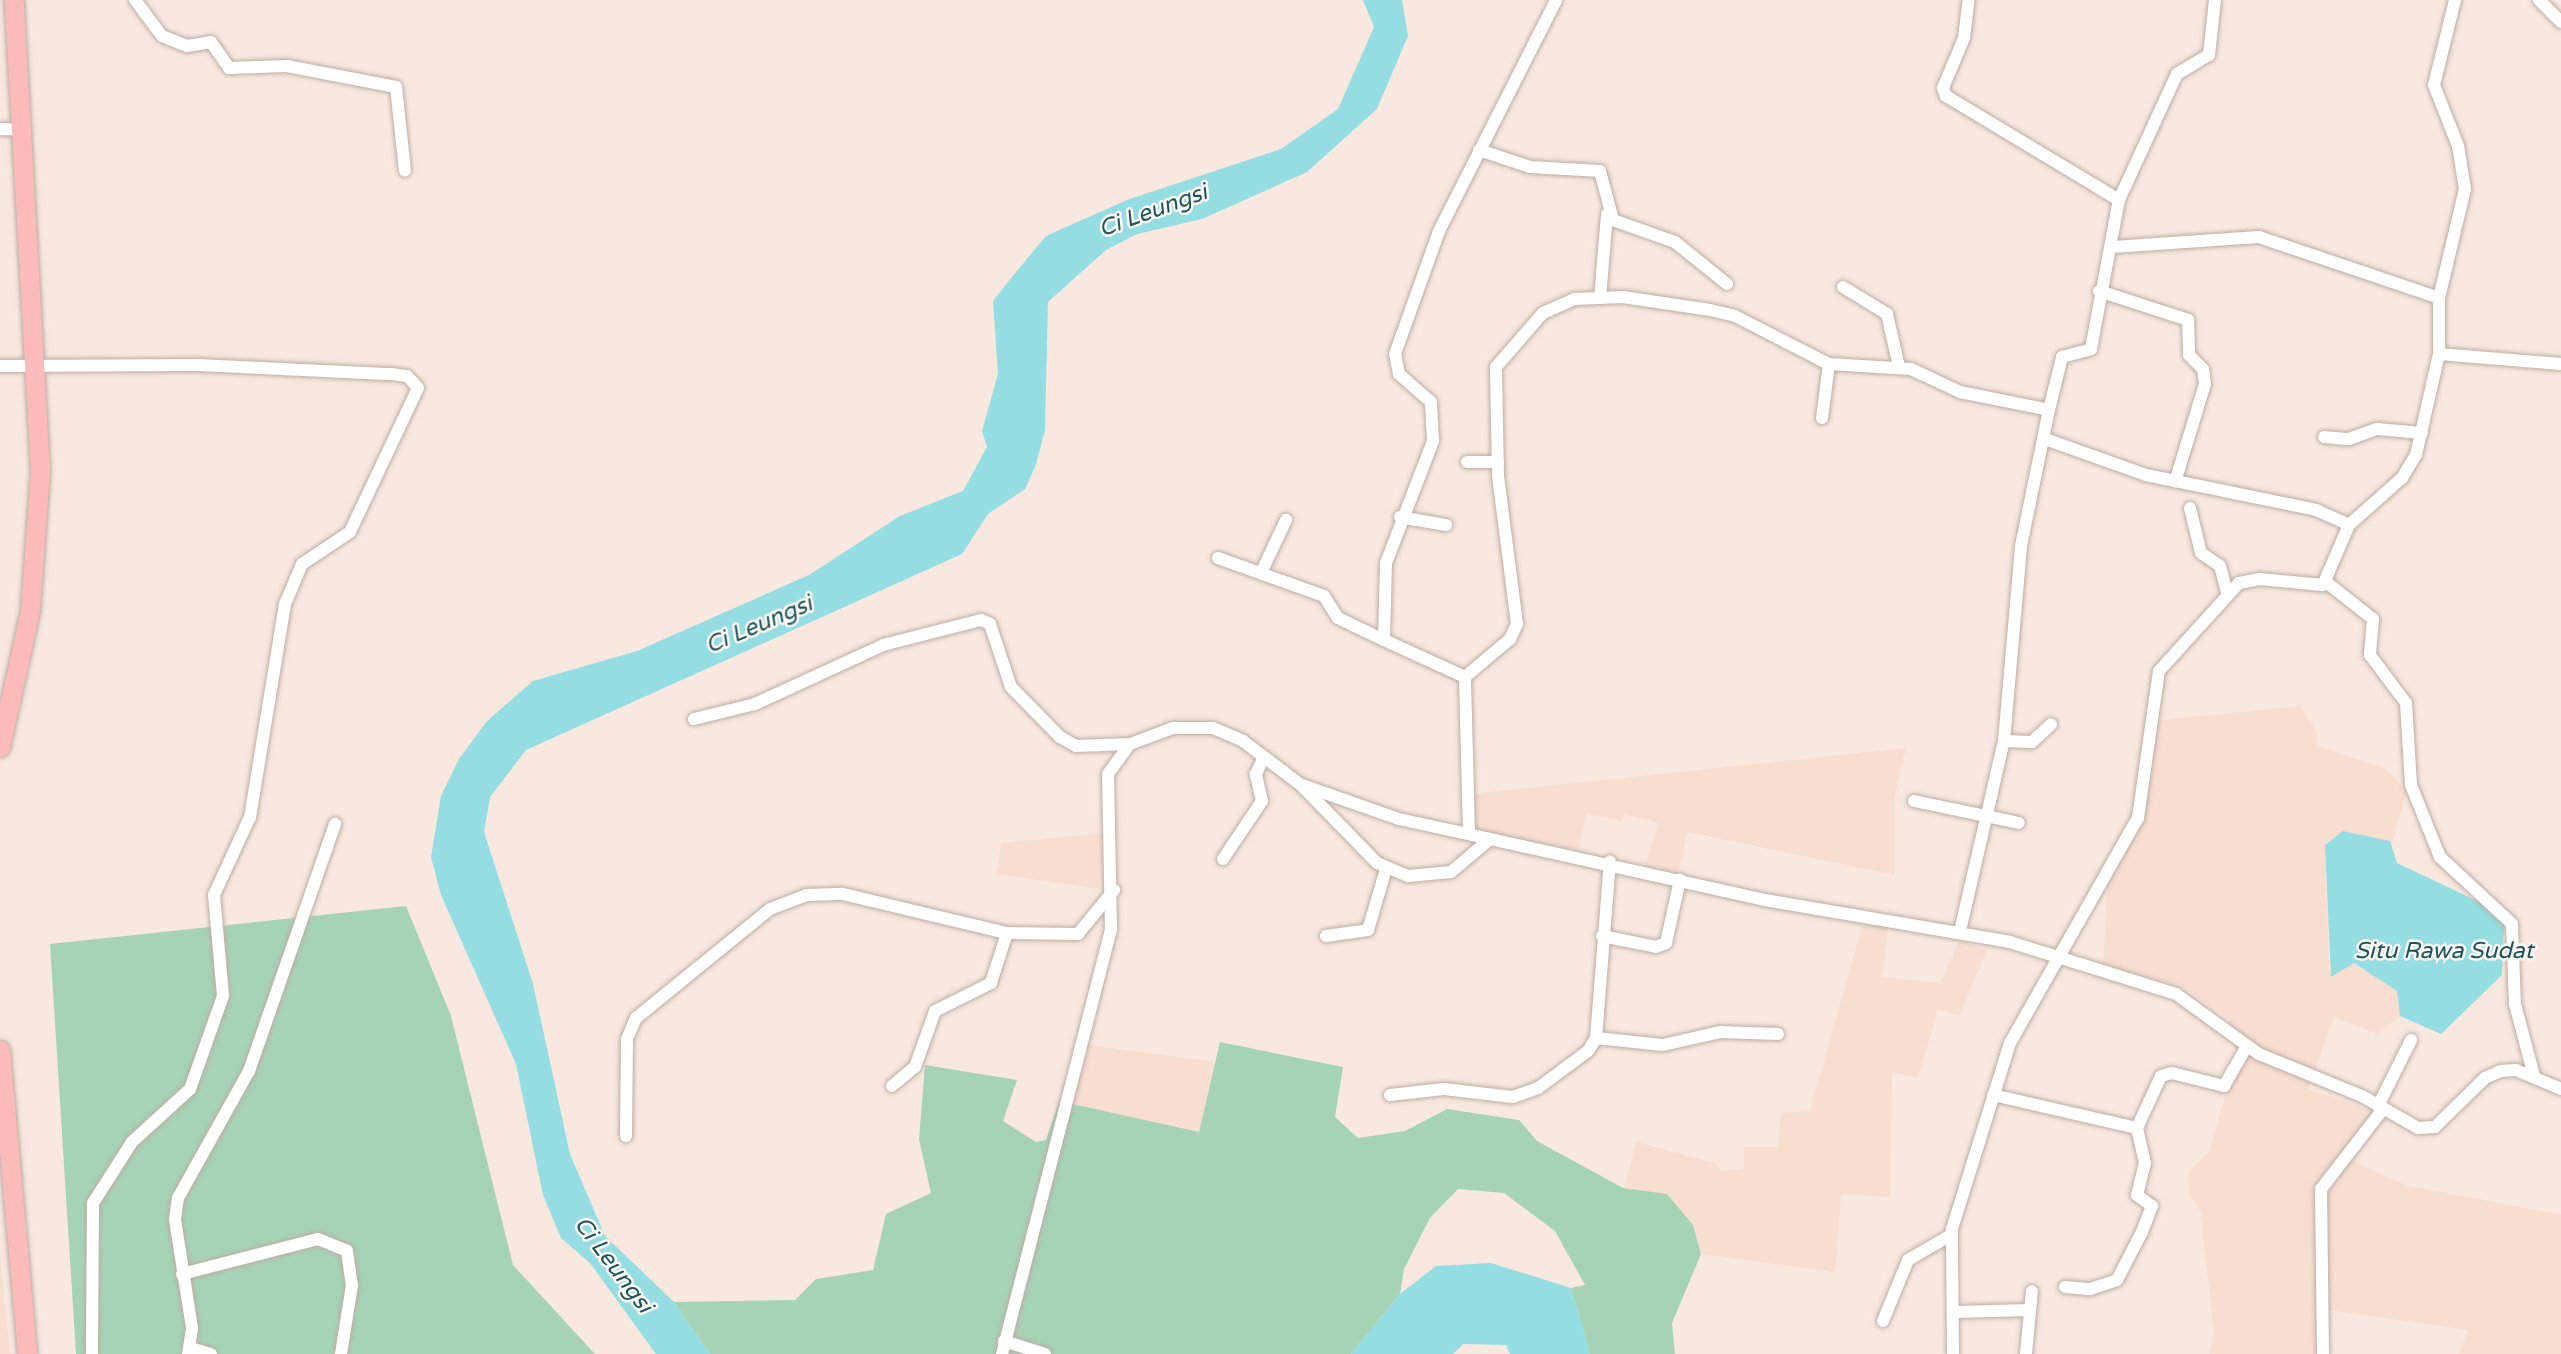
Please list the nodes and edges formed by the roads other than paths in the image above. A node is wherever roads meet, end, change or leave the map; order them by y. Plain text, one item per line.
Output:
1 (14, 0) edge
2 (135, 0) edge
3 (1556, 0) edge
4 (1969, 0) edge
5 (2215, 0) edge
6 (2455, 0) edge
7 (2539, 0) edge
8 (2561, 22) edge
9 (0, 129) edge
10 (23, 130) junction
11 (1479, 150) junction
12 (405, 171) dead end
13 (2119, 200) junction
14 (1607, 214) junction
15 (2113, 247) junction
16 (1727, 284) dead end
17 (1843, 287) dead end
18 (2099, 291) junction
19 (1600, 298) junction
20 (2439, 298) junction
21 (2439, 354) junction
22 (1829, 364) junction
23 (2561, 364) edge
24 (37, 365) junction
25 (0, 366) edge
26 (1899, 368) junction
27 (2049, 411) junction
28 (1822, 418) dead end
29 (2422, 433) junction
30 (2324, 437) dead end
31 (2045, 439) junction
32 (1468, 461) dead end
33 (1498, 462) junction
34 (2175, 482) junction
35 (2190, 508) dead end
36 (1400, 517) junction
37 (1286, 520) dead end
38 (1446, 524) dead end
39 (2349, 525) junction
40 (1218, 558) dead end
41 (1261, 573) junction
42 (2326, 582) junction
43 (2227, 593) junction
44 (1384, 640) junction
45 (1465, 677) junction
46 (694, 719) dead end
47 (2051, 724) dead end
48 (2004, 741) junction
49 (1130, 744) junction
50 (0, 747) edge
51 (1264, 757) junction
52 (1301, 785) junction
53 (1914, 801) dead end
54 (1986, 818) junction
55 (2019, 823) dead end
56 (335, 824) dead end
57 (1469, 832) junction
58 (1490, 839) junction
59 (1223, 859) dead end
60 (1610, 862) junction
61 (1387, 869) junction
62 (1680, 880) junction
63 (1115, 888) junction
64 (1960, 931) junction
65 (1007, 933) junction
66 (1326, 936) dead end
67 (1602, 936) junction
68 (2058, 959) junction
69 (1778, 1034) dead end
70 (1595, 1038) junction
71 (2410, 1040) dead end
72 (2247, 1046) junction
73 (0, 1050) edge
74 (2534, 1076) junction
75 (892, 1086) dead end
76 (2561, 1089) edge
77 (1390, 1095) dead end
78 (1993, 1095) junction
79 (2380, 1108) junction
80 (2137, 1128) junction
81 (626, 1136) dead end
82 (1951, 1235) junction
83 (183, 1274) junction
84 (2065, 1287) dead end
85 (2032, 1291) dead end
86 (2030, 1310) junction
87 (1955, 1312) junction
88 (1883, 1321) dead end
89 (1003, 1347) edge
90 (189, 1351) edge
91 (27, 1354) edge
92 (92, 1354) edge
93 (211, 1354) edge
94 (341, 1354) edge
95 (1045, 1354) edge
96 (1954, 1354) edge
97 (2026, 1354) edge
98 (2323, 1354) edge

1 - 10 main road
2 - 12 street
3 - 11 street
4 - 13 street
5 - 13 street
6 - 20 street
7 - 8 street
9 - 10 street
10 - 24 main road
11 - 14 street
11 - 36 street
13 - 15 street
14 - 16 street
14 - 19 street
15 - 18 street
15 - 20 street
17 - 26 street
18 - 27 street
18 - 34 street
19 - 22 street
19 - 33 street
20 - 21 street
21 - 23 street
21 - 29 street
22 - 26 street
22 - 28 street
24 - 25 street
24 - 50 main road
24 - 92 street
26 - 27 street
27 - 31 street
29 - 30 street
29 - 39 street
31 - 34 street
31 - 48 street
32 - 33 street
33 - 45 street
34 - 39 street
35 - 43 street
36 - 38 street
36 - 44 street
37 - 41 street
39 - 42 street
40 - 41 street
41 - 44 street
42 - 43 street
42 - 74 street
43 - 68 street
44 - 45 street
45 - 57 street
46 - 49 street
47 - 48 street
48 - 54 street
49 - 51 street
49 - 63 street
51 - 52 street
51 - 59 street
52 - 57 street
52 - 61 street
53 - 54 street
54 - 55 street
54 - 64 street
56 - 83 street
57 - 58 street
58 - 60 street
58 - 61 street
60 - 62 street
60 - 67 street
61 - 66 street
62 - 64 street
62 - 67 street
63 - 65 street
63 - 89 street
64 - 68 street
65 - 75 street
65 - 81 street
67 - 70 street
68 - 72 street
68 - 78 street
69 - 70 street
70 - 77 street
71 - 79 street
72 - 79 street
72 - 80 street
73 - 91 main road
74 - 76 street
74 - 79 street
78 - 80 street
78 - 82 street
79 - 98 street
80 - 84 street
82 - 87 street
82 - 88 street
83 - 90 street
83 - 94 street
85 - 86 street
86 - 87 street
86 - 97 street
87 - 96 street
89 - 95 street
90 - 93 street

